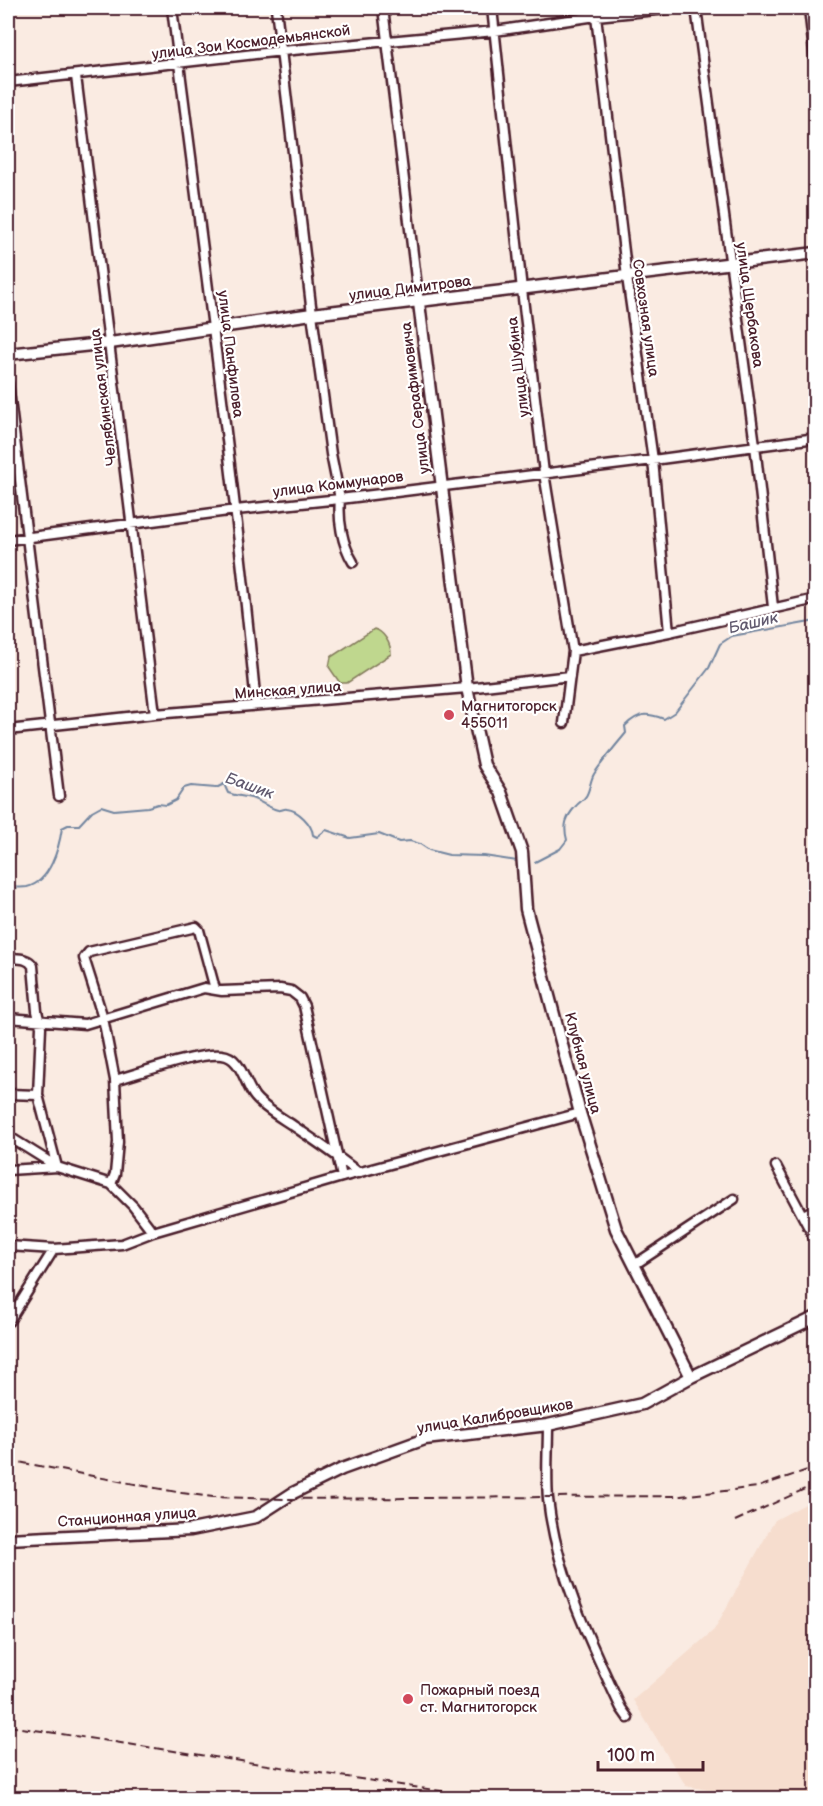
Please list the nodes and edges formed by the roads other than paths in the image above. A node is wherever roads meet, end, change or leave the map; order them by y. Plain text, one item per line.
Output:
1 (172, 8) edge
2 (276, 8) edge
3 (384, 8) edge
4 (492, 8) edge
5 (677, 8) edge
6 (696, 8) edge
7 (809, 8) edge
8 (595, 12) edge
9 (495, 31) junction
10 (387, 40) junction
11 (282, 51) junction
12 (179, 63) junction
13 (816, 70) edge
14 (76, 76) junction
15 (8, 82) edge
16 (816, 253) edge
17 (731, 265) junction
18 (627, 277) junction
19 (522, 290) junction
20 (419, 303) junction
21 (312, 314) junction
22 (214, 328) junction
23 (110, 343) junction
24 (8, 354) edge
25 (8, 384) edge
26 (816, 438) edge
27 (755, 445) junction
28 (653, 460) junction
29 (544, 472) junction
30 (441, 485) junction
31 (340, 499) junction
32 (236, 510) junction
33 (132, 523) junction
34 (27, 537) junction
35 (8, 540) edge
36 (353, 562) dead end
37 (816, 598) edge
38 (773, 607) junction
39 (669, 632) junction
40 (573, 651) junction
41 (570, 676) junction
42 (467, 688) junction
43 (256, 705) junction
44 (155, 714) junction
45 (564, 723) dead end
46 (50, 726) junction
47 (8, 730) edge
48 (480, 747) joint
49 (59, 796) dead end
50 (8, 958) edge
51 (214, 989) junction
52 (8, 1018) edge
53 (102, 1018) junction
54 (39, 1020) junction
55 (115, 1080) junction
56 (8, 1094) edge
57 (38, 1095) junction
58 (580, 1113) junction
59 (8, 1136) edge
60 (336, 1155) junction
61 (776, 1166) dead end
62 (57, 1167) junction
63 (11, 1171) edge
64 (359, 1173) junction
65 (342, 1178) junction
66 (111, 1184) junction
67 (734, 1199) dead end
68 (816, 1209) edge
69 (803, 1215) junction
70 (153, 1232) junction
71 (816, 1240) edge
72 (8, 1246) edge
73 (54, 1249) junction
74 (634, 1265) junction
75 (816, 1317) edge
76 (8, 1321) edge
77 (691, 1377) junction
78 (548, 1425) junction
79 (342, 1469) joint
80 (8, 1539) edge
81 (628, 1718) dead end

1 - 12 street, улица Панфилова
2 - 11 street
3 - 10 street, улица Серафимовича
4 - 9 street, улица Шубина
5 - 8 street, улица Зои Космодемьянской
6 - 17 street, улица Щербакова
7 - 13 street
8 - 9 street, улица Зои Космодемьянской
8 - 18 street, Совхозная улица
9 - 10 street, улица Зои Космодемьянской
9 - 19 street, улица Шубина
10 - 11 street, улица Зои Космодемьянской
10 - 20 street, улица Серафимовича
11 - 12 street, улица Зои Космодемьянской
11 - 21 street
12 - 14 street, улица Зои Космодемьянской
12 - 22 street, улица Панфилова
14 - 15 street, улица Зои Космодемьянской
14 - 23 street, Челябинская улица
16 - 17 street, улица Димитрова
17 - 18 street, улица Димитрова
17 - 27 street, улица Щербакова
18 - 19 street, улица Димитрова
18 - 28 street, Совхозная улица
19 - 20 street, улица Димитрова
19 - 29 street, улица Шубина
20 - 21 street, улица Димитрова
20 - 30 street, улица Серафимовича
21 - 22 street, улица Димитрова
21 - 31 street
22 - 23 street, улица Димитрова
22 - 32 street, улица Панфилова
23 - 24 street, улица Димитрова
23 - 33 street, Челябинская улица
25 - 34 street
26 - 27 street, улица Коммунаров
27 - 28 street, улица Коммунаров
27 - 38 street, улица Щербакова
28 - 29 street, улица Коммунаров
28 - 39 street, Совхозная улица
29 - 30 street, улица Коммунаров
29 - 40 street, улица Шубина
30 - 31 street, улица Коммунаров
30 - 42 street, улица Серафимовича
31 - 32 street, улица Коммунаров
31 - 36 street
32 - 33 street, улица Коммунаров
32 - 43 street, улица Панфилова
33 - 34 street, улица Коммунаров
33 - 44 street, Челябинская улица
34 - 35 street, улица Коммунаров
34 - 46 street
37 - 38 street
38 - 39 street
39 - 40 street
40 - 41 street, улица Шубина
41 - 42 street, Минская улица
41 - 45 street, улица Шубина
42 - 43 street, Минская улица
42 - 48 street, улица Серафимовича
43 - 44 street, Минская улица
44 - 46 street, Минская улица
46 - 47 street, Минская улица
46 - 49 street
48 - 58 street, Клубная улица
50 - 54 street
51 - 53 street
51 - 53 street
51 - 60 street
52 - 54 street
53 - 54 street
53 - 55 street
54 - 57 street
55 - 60 street
55 - 66 street
56 - 57 street
57 - 62 street
58 - 64 street
58 - 74 street, Клубная улица
59 - 62 street
60 - 64 street
60 - 65 street
61 - 69 street
62 - 63 street
62 - 66 street
64 - 65 street
65 - 70 street
66 - 70 street
67 - 74 street
68 - 69 street
69 - 71 street
70 - 73 street
72 - 73 street
73 - 76 street
74 - 77 street, Клубная улица
75 - 77 street, улица Калибровщиков
77 - 78 street, улица Калибровщиков
78 - 79 street, улица Калибровщиков
78 - 81 street
79 - 80 street, Станционная улица

